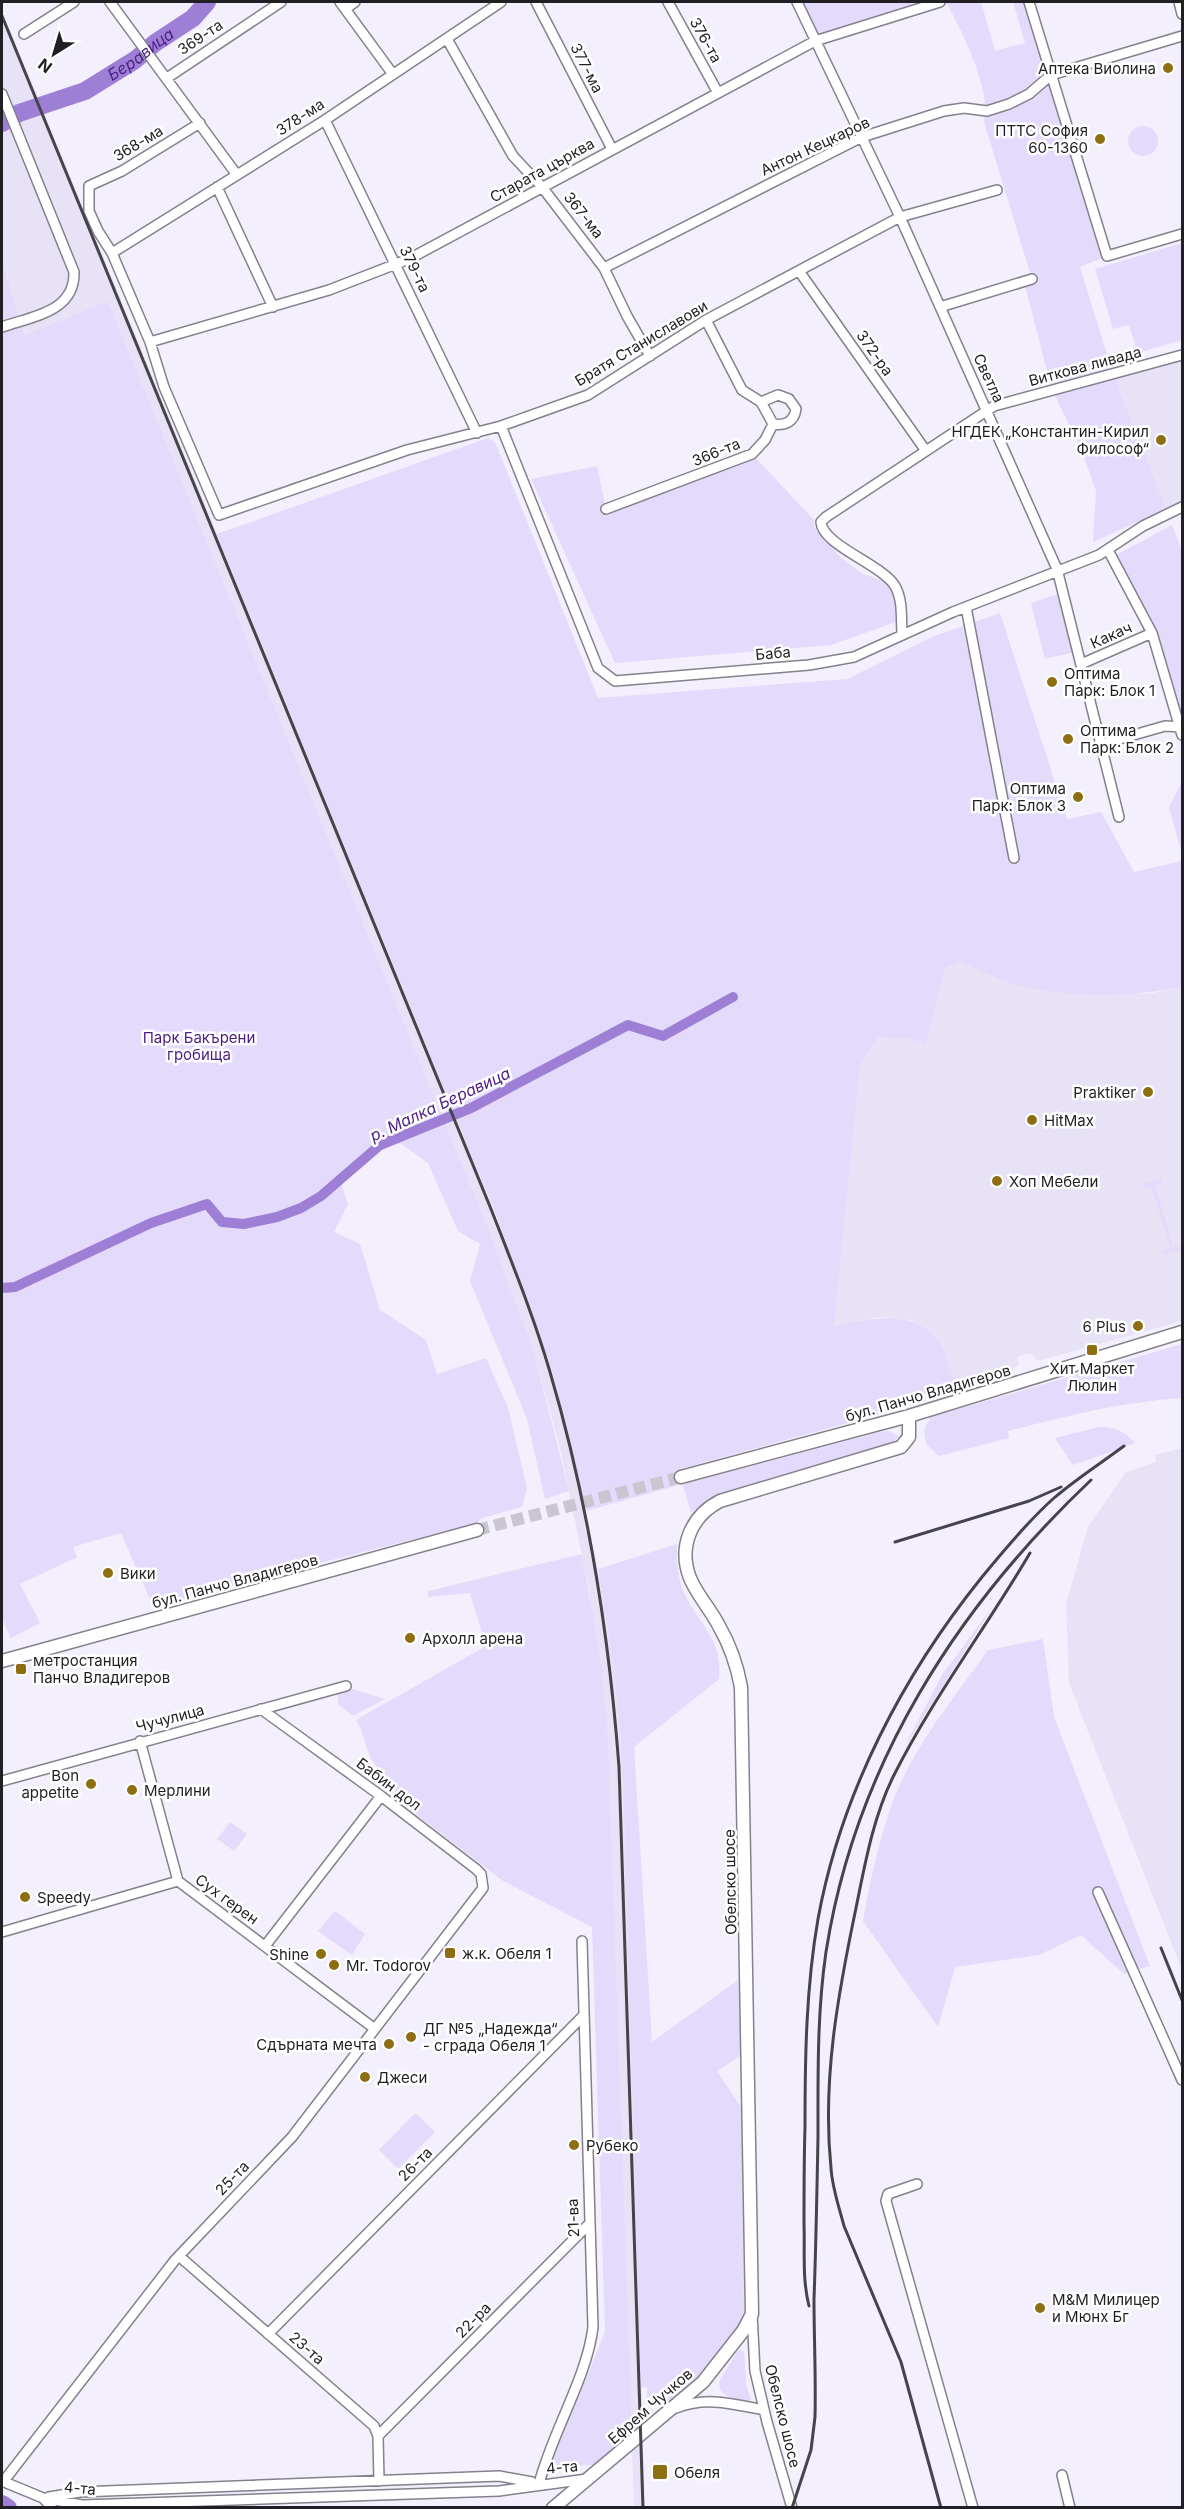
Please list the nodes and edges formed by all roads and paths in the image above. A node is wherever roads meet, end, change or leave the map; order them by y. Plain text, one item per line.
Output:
1 (74, 2) edge
2 (110, 2) edge
3 (281, 2) edge
4 (356, 2) edge
5 (501, 2) edge
6 (536, 2) edge
7 (668, 2) edge
8 (797, 2) edge
9 (940, 2) edge
10 (1029, 2) edge
11 (1179, 2) edge
12 (342, 5) edge
13 (1182, 14) edge
14 (24, 34) dead end
15 (1182, 36) edge
16 (447, 39) junction
17 (815, 41) junction
18 (392, 73) junction
19 (1051, 75) junction
20 (167, 78) junction
21 (718, 93) junction
22 (2, 95) edge
23 (325, 120) junction
24 (200, 123) junction
25 (862, 137) junction
26 (612, 149) junction
27 (237, 175) junction
28 (217, 187) junction
29 (542, 187) junction
30 (997, 190) dead end
31 (900, 217) junction
32 (1182, 234) edge
33 (112, 253) junction
34 (396, 264) junction
35 (604, 268) junction
36 (799, 271) junction
37 (1032, 279) dead end
38 (273, 307) junction
39 (940, 307) junction
40 (706, 320) junction
41 (2, 327) edge
42 (150, 342) junction
43 (1182, 355) edge
44 (650, 356) junction
45 (761, 402) junction
46 (987, 409) junction
47 (773, 424) junction
48 (501, 426) junction
49 (477, 433) junction
50 (926, 451) junction
51 (1182, 507) edge
52 (606, 509) dead end
53 (1108, 550) junction
54 (1058, 569) junction
55 (966, 607) junction
56 (902, 633) junction
57 (1152, 633) junction
58 (1081, 664) junction
59 (1182, 730) edge
60 (1102, 744) junction
61 (1119, 817) dead end
62 (1014, 858) dead end
63 (1182, 1332) edge
64 (909, 1416) junction
65 (681, 1477) tunnel mouth
66 (477, 1530) tunnel mouth
67 (2, 1662) edge
68 (346, 1686) dead end
69 (261, 1709) junction
70 (140, 1741) junction
71 (2, 1781) edge
72 (381, 1796) junction
73 (178, 1881) junction
74 (1098, 1892) dead end
75 (481, 1893) joint
76 (2, 1932) edge
77 (582, 1941) dead end
78 (265, 1946) junction
79 (584, 2015) junction
80 (375, 2029) junction
81 (1182, 2080) edge
82 (918, 2184) dead end
83 (588, 2225) junction
84 (179, 2256) junction
85 (752, 2314) junction
86 (268, 2334) junction
87 (672, 2410) junction
88 (764, 2410) junction
89 (378, 2436) junction
90 (1062, 2475) dead end
91 (587, 2479) junction
92 (379, 2481) junction
93 (2, 2482) edge
94 (539, 2484) junction
95 (43, 2498) junction
96 (52, 2508) edge
97 (553, 2508) edge
98 (792, 2508) edge
99 (973, 2508) edge
100 (1070, 2508) edge

1 - 14 street
2 - 20 street
3 - 20 street, 369-та
4 - 12 street
5 - 16 street, 378-ма
6 - 26 street, 377-ма
7 - 21 street, 376-та
8 - 17 street, Светла
9 - 17 street, Старата църква
10 - 19 street
11 - 13 street
12 - 18 street
15 - 19 street, Антон Кецкаров
16 - 18 street, 378-ма
16 - 29 street, 367-ма
17 - 21 street, Старата църква
17 - 25 street, Светла
18 - 23 street, 378-ма
19 - 25 street, Антон Кецкаров
19 - 32 street
20 - 24 street
21 - 26 street, Старата църква
22 - 41 street
23 - 27 street, 378-ма
23 - 34 street, 379-та
24 - 27 street
24 - 33 street, 368-ма
25 - 31 street, Светла
25 - 35 street, Антон Кецкаров
26 - 29 street, Старата църква
27 - 28 street, 378-ма
28 - 33 street, 378-ма
28 - 38 street
29 - 34 street, Старата църква
29 - 35 street, 367-ма
30 - 31 street, Братя Станиславови
31 - 36 street, Братя Станиславови
31 - 39 street, Светла
33 - 42 street
34 - 38 street, Старата църква
34 - 49 street, 379-та
35 - 44 street, 367-ма
36 - 40 street, Братя Станиславови
36 - 50 street, 372-ра
37 - 39 street
38 - 42 street, Старата църква
39 - 46 street, Светла
40 - 44 street, Братя Станиславови
40 - 45 street
42 - 49 street, Братя Станиславови
43 - 46 street, Виткова ливада
44 - 48 street, Братя Станиславови
45 - 47 street
45 - 47 street
46 - 50 street, Виткова ливада
46 - 54 street, Светла
47 - 52 street, 366-та
48 - 49 street, Братя Станиславови
48 - 56 street, Баба
50 - 56 street, Виткова ливада
51 - 53 street, Баба
53 - 54 street, Баба
53 - 57 street
54 - 55 street, Баба
54 - 58 street, Светла
55 - 56 street, Баба
55 - 62 street
57 - 58 street, Какач
57 - 59 street
58 - 60 street, Светла
59 - 60 street
60 - 61 street, Светла
63 - 64 street, бул. Панчо Владигеров
64 - 65 street, бул. Панчо Владигеров
64 - 85 street, Обелско шосе
66 - 67 street, бул. Панчо Владигеров
68 - 69 street, Чучулица
69 - 70 street, Чучулица
69 - 72 street, Бабин дол
70 - 71 street, Чучулица
70 - 73 street, Сух герен
72 - 75 street, Бабин дол
72 - 78 street
73 - 76 street
73 - 78 street, Сух герен
74 - 81 street
75 - 80 street, 25-та
77 - 79 street, 21-ва
78 - 80 street, Сух герен
79 - 83 street, 21-ва
79 - 86 street, 26-та
80 - 84 street, 25-та
82 - 99 street
83 - 89 street, 22-ра
83 - 94 street, 21-ва
84 - 86 street, 23-та
84 - 93 street, 25-та
85 - 87 street, Ефрем Чучков
85 - 88 street, Обелско шосе
86 - 89 street, 23-та
87 - 88 street
87 - 91 street, Ефрем Чучков
88 - 98 street, Обелско шосе
89 - 92 street
90 - 100 street
91 - 94 street, 4-та
91 - 97 street, Ефрем Чучков
92 - 94 street, 4-та
92 - 95 street, 4-та
93 - 95 street
94 - 95 street, 4-та
95 - 96 street

